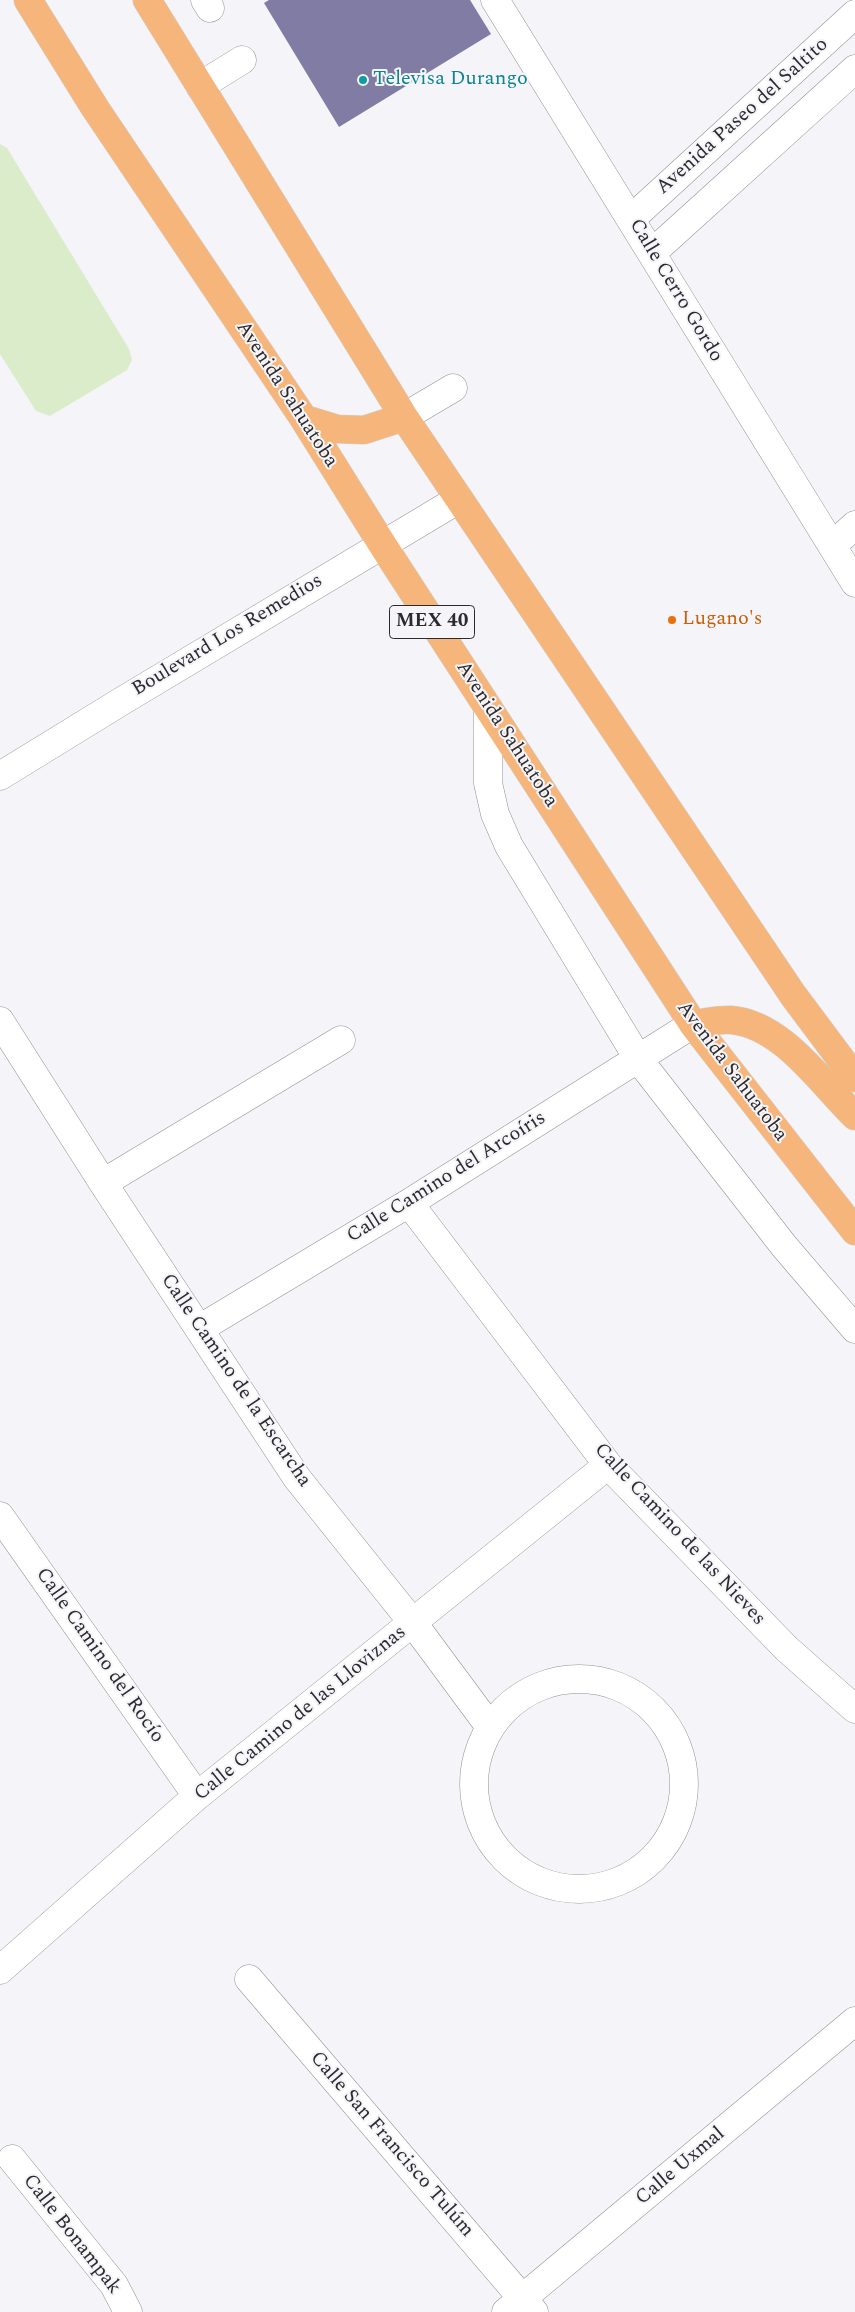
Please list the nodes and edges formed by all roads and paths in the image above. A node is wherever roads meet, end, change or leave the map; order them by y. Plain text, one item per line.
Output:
1 (28, 0) edge
2 (148, 0) edge
3 (495, 0) edge
4 (855, 14) edge
5 (242, 60) dead end
6 (855, 69) edge
7 (200, 86) junction
8 (631, 219) junction
9 (652, 253) junction
10 (453, 388) dead end
11 (404, 418) junction
12 (304, 419) junction
13 (458, 499) junction
14 (855, 525) edge
15 (382, 544) junction
16 (832, 546) junction
17 (855, 583) edge
18 (488, 709) junction
19 (0, 776) edge
20 (0, 1021) edge
21 (693, 1024) junction
22 (341, 1040) dead end
23 (638, 1060) junction
24 (855, 1078) edge
25 (855, 1116) edge
26 (103, 1183) junction
27 (409, 1203) junction
28 (855, 1231) edge
29 (200, 1329) junction
30 (855, 1329) edge
31 (608, 1465) junction
32 (0, 1516) edge
33 (413, 1623) junction
34 (855, 1709) edge
35 (490, 1727) junction
36 (197, 1796) junction
37 (2, 1963) edge
38 (249, 1978) dead end
39 (855, 2021) edge
40 (12, 2159) dead end
41 (521, 2307) edge
42 (128, 2312) edge

1 - 12 main road, Avenida Sahuatoba / MEX 40
2 - 7 main road
3 - 8 street, Calle Cerro Gordo
4 - 8 street, Avenida Paseo del Saltito
5 - 7 street
6 - 9 street, Avenida Paseo del Saltito
7 - 11 main road
8 - 9 street, Calle Cerro Gordo
9 - 16 street, Calle Cerro Gordo
10 - 11 street
11 - 12 main road
11 - 13 main road
12 - 15 main road, Avenida Sahuatoba / MEX 40
13 - 15 street, Boulevard Los Remedios
13 - 24 main road
14 - 16 street
15 - 18 main road, Avenida Sahuatoba / MEX 40
15 - 19 street, Boulevard Los Remedios
16 - 17 street, Calle Cerro Gordo
18 - 21 main road, Avenida Sahuatoba / MEX 40
18 - 23 street
20 - 26 street, Calle Camino de la Escarcha
21 - 23 street, Calle Camino del Arcoíris
21 - 25 main road
21 - 28 main road, Avenida Sahuatoba / MEX 40
22 - 26 street
23 - 27 street, Calle Camino del Arcoíris
23 - 30 street
26 - 29 street, Calle Camino de la Escarcha
27 - 29 street, Calle Camino del Arcoíris
27 - 31 street, Calle Camino de las Nieves
29 - 33 street, Calle Camino de la Escarcha
31 - 33 street, Calle Camino de las Lloviznas
31 - 34 street, Calle Camino de las Nieves
32 - 36 street, Calle Camino del Rocío
33 - 35 street, Calle Camino de la Escarcha
33 - 36 street, Calle Camino de las Lloviznas
35 - 35 street
36 - 37 street, Calle Camino de las Lloviznas
38 - 41 street, Calle San Francisco Tulúm
39 - 41 street, Calle Uxmal
40 - 42 street, Calle Bonampak

